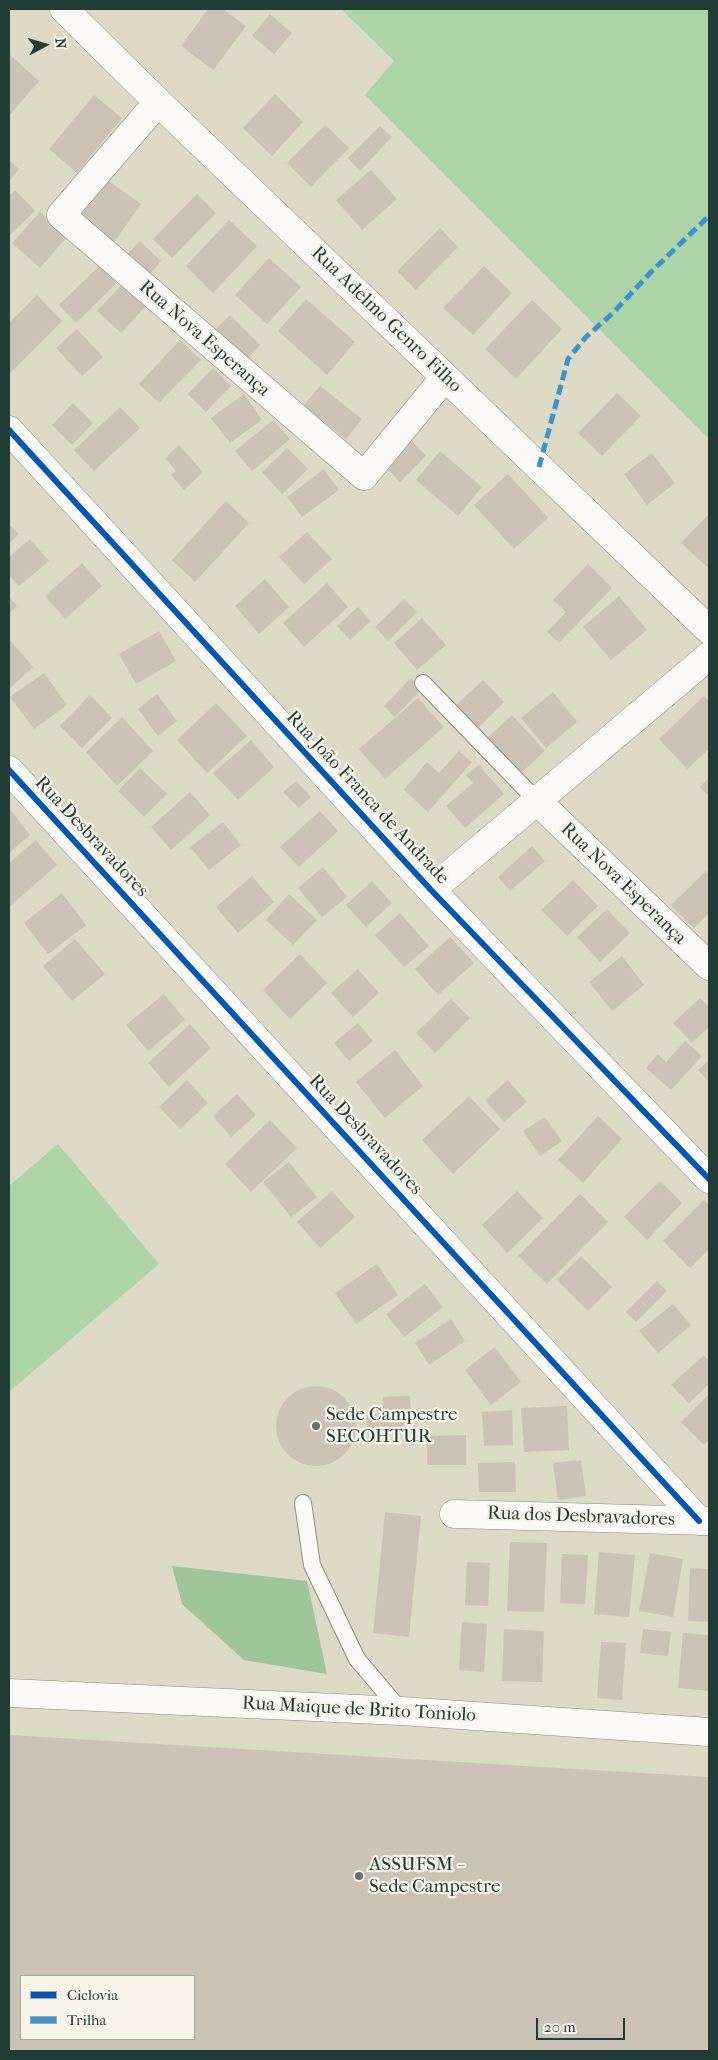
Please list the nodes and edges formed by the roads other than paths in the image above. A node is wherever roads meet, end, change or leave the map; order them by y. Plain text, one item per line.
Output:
1 (64, 9) edge
2 (158, 102) junction
3 (445, 377) junction
4 (11, 437) edge
5 (709, 630) edge
6 (709, 656) edge
7 (423, 683) dead end
8 (9, 770) edge
9 (537, 801) junction
10 (431, 890) junction
11 (709, 966) edge
12 (709, 1180) edge
13 (303, 1503) dead end
14 (454, 1514) dead end
15 (704, 1521) edge
16 (9, 1693) edge
17 (401, 1711) junction
18 (709, 1732) edge

1 - 2 street, Rua Adelmo Genro Filho
2 - 3 street, Rua Adelmo Genro Filho
2 - 3 street, Rua Nova Esperança
3 - 5 street, Rua Adelmo Genro Filho
4 - 10 street, Rua João Franca de Andrade
6 - 9 street
7 - 9 lane
8 - 15 street, Rua Desbravadores
9 - 10 street
9 - 11 street, Rua Nova Esperança
10 - 12 street, Rua João Franca de Andrade
13 - 17 lane
14 - 15 street, Rua dos Desbravadores
16 - 17 street, Rua Maique de Brito Toniolo
17 - 18 street, Rua Maique de Brito Toniolo

